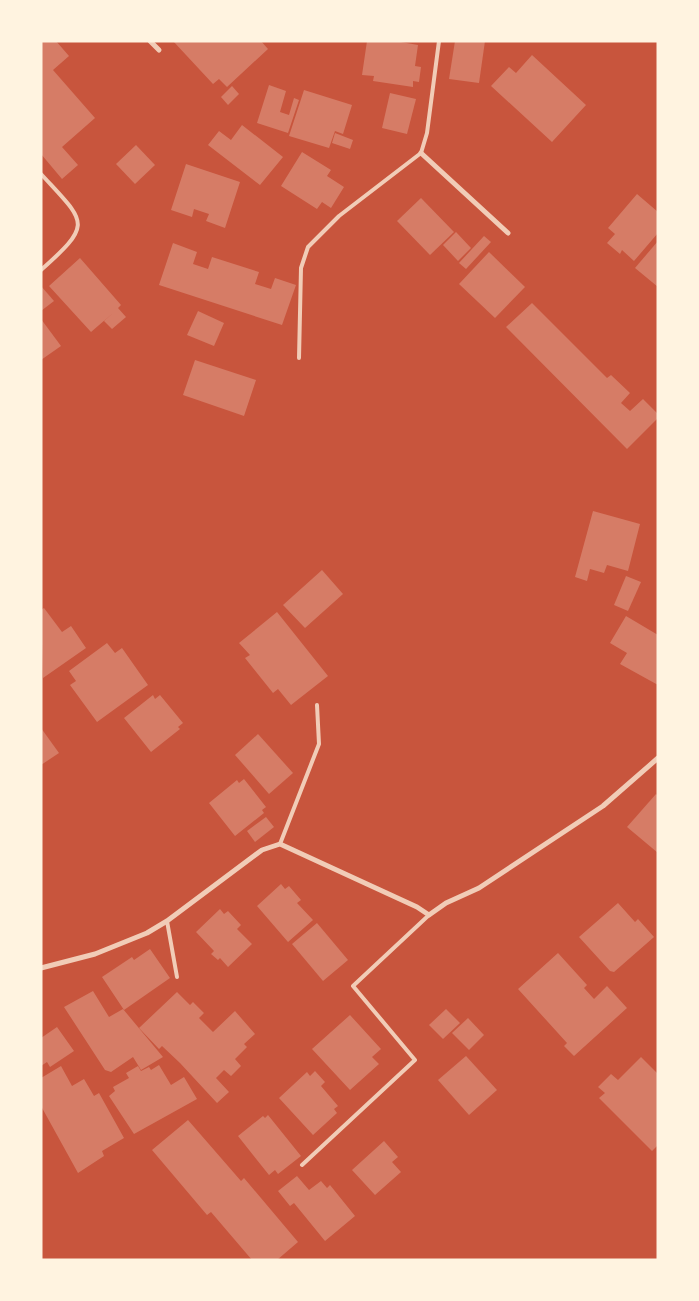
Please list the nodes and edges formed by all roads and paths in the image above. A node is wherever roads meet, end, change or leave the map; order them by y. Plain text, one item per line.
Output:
1 (150, 41) edge
2 (439, 41) edge
3 (159, 50) dead end
4 (421, 153) junction
5 (41, 174) edge
6 (508, 233) dead end
7 (41, 270) edge
8 (299, 358) dead end
9 (317, 704) dead end
10 (658, 758) edge
11 (280, 844) junction
12 (428, 916) junction
13 (167, 921) junction
14 (41, 968) edge
15 (177, 977) dead end
16 (302, 1166) dead end

1 - 3 street
2 - 4 lane
4 - 6 street
4 - 8 lane
5 - 7 lane
9 - 11 lane
10 - 12 street
11 - 12 street
11 - 13 street
12 - 16 lane
13 - 14 street
13 - 15 lane

